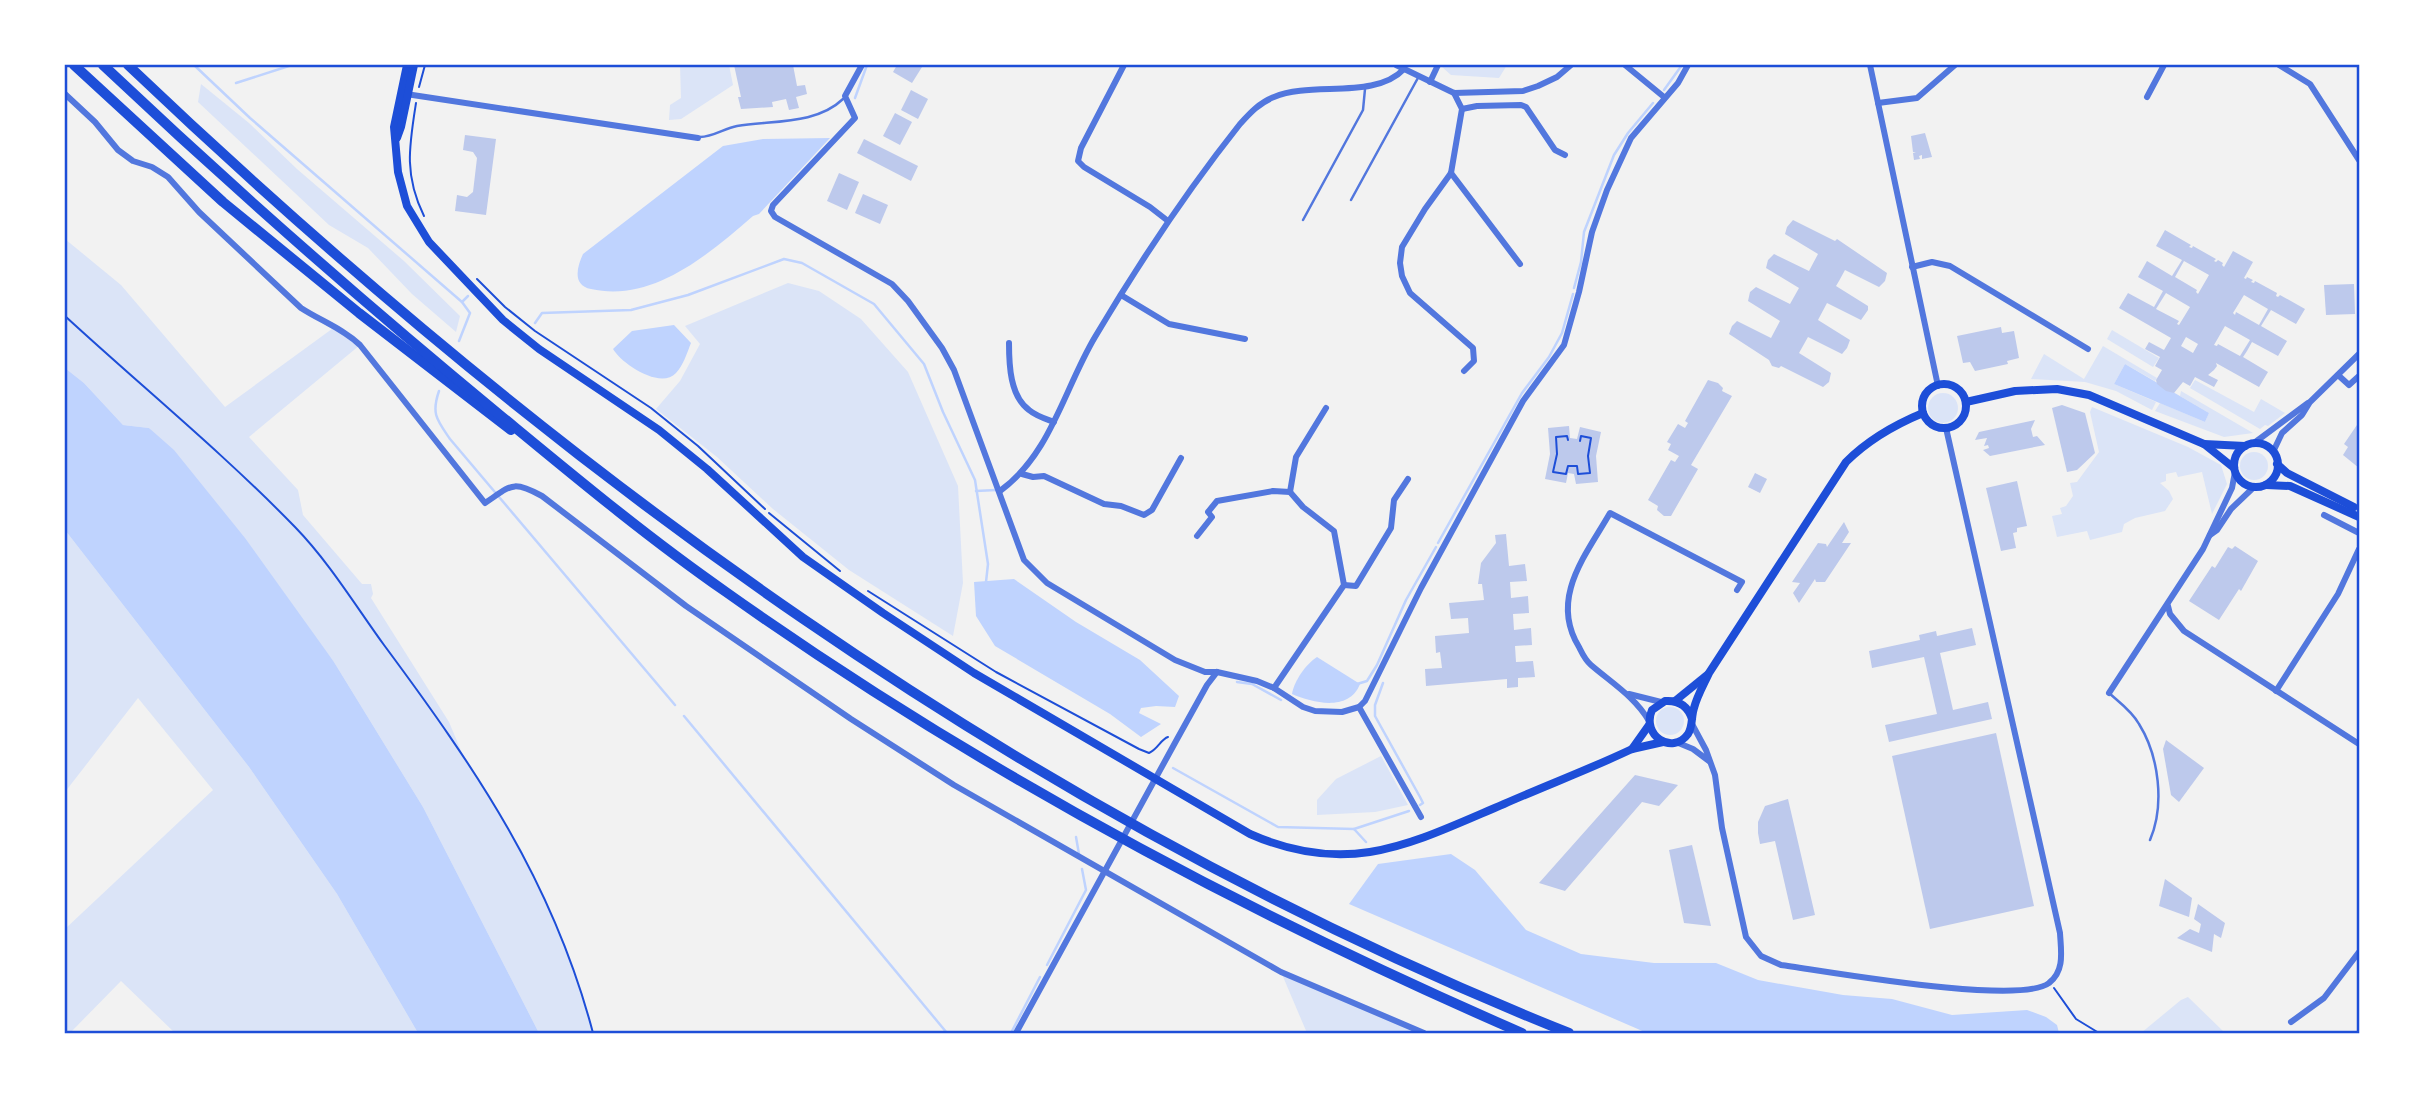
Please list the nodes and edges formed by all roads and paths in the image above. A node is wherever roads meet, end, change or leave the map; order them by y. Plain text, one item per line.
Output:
1 (74, 65) edge
2 (103, 65) edge
3 (128, 65) edge
4 (407, 65) edge
5 (414, 65) edge
6 (425, 65) edge
7 (862, 65) edge
8 (1124, 65) edge
9 (1396, 65) edge
10 (1438, 65) edge
11 (1571, 65) edge
12 (1625, 65) edge
13 (1688, 65) edge
14 (1870, 65) edge
15 (1955, 65) edge
16 (2164, 65) edge
17 (2279, 65) edge
18 (1404, 69) junction
19 (1419, 76) junction
20 (1430, 82) junction
21 (1366, 85) junction
22 (1454, 93) junction
23 (1477, 93) junction
24 (65, 94) edge
25 (409, 95) junction
26 (845, 96) junction
27 (1664, 97) junction
28 (2147, 97) dead end
29 (1878, 103) junction
30 (1477, 106) junction
31 (1462, 109) junction
32 (698, 138) joint
33 (1565, 155) dead end
34 (2359, 160) edge
35 (1451, 173) junction
36 (1351, 200) dead end
37 (424, 216) dead end
38 (1303, 220) dead end
39 (1168, 221) junction
40 (1520, 264) dead end
41 (1912, 267) junction
42 (470, 271) dead end
43 (1121, 295) junction
44 (65, 316) edge
45 (1245, 339) dead end
46 (1009, 344) dead end
47 (2088, 349) dead end
48 (2359, 354) edge
49 (1464, 372) dead end
50 (2338, 375) junction
51 (2359, 376) edge
52 (1938, 386) junction
53 (1966, 402) junction
54 (2310, 402) junction
55 (1326, 408) dead end
56 (1923, 413) junction
57 (1054, 422) junction
58 (1946, 428) junction
59 (1568, 440) dead end
60 (1580, 441) dead end
61 (2204, 444) junction
62 (2250, 445) junction
63 (2273, 452) junction
64 (1181, 458) dead end
65 (2277, 464) junction
66 (2234, 470) junction
67 (1022, 474) junction
68 (1408, 479) dead end
69 (2258, 486) junction
70 (1000, 491) junction
71 (1290, 492) junction
72 (2359, 510) edge
73 (2324, 515) dead end
74 (2359, 517) edge
75 (640, 530) junction
76 (2359, 533) edge
77 (2210, 535) junction
78 (1197, 536) dead end
79 (2359, 549) edge
80 (845, 576) dead end
81 (1345, 585) junction
82 (866, 589) dead end
83 (1737, 590) dead end
84 (2168, 606) junction
85 (1217, 672) junction
86 (1709, 673) junction
87 (1274, 688) junction
88 (2276, 691) junction
89 (1626, 693) junction
90 (2109, 693) joint
91 (1675, 701) junction
92 (1661, 702) junction
93 (1359, 707) junction
94 (1692, 722) junction
95 (1649, 723) junction
96 (1176, 741) junction
97 (1663, 742) junction
98 (1676, 742) junction
99 (2359, 744) edge
100 (1632, 749) junction
101 (1711, 762) junction
102 (1421, 817) dead end
103 (2150, 840) dead end
104 (1104, 872) junction
105 (2359, 952) edge
106 (2049, 983) junction
107 (2291, 1022) dead end
108 (593, 1033) edge
109 (1016, 1033) edge
110 (1424, 1033) edge
111 (1522, 1033) edge
112 (1569, 1033) edge
113 (2099, 1033) edge

1 - 75 highway
2 - 75 highway
3 - 112 highway
4 - 25 main road
5 - 25 main road
6 - 25 path
7 - 26 street
8 - 39 street
9 - 18 street
10 - 20 street
11 - 23 street
12 - 27 street
13 - 27 street
14 - 29 street
15 - 29 street
16 - 28 street
17 - 34 street
18 - 19 street
18 - 21 street
19 - 20 street
19 - 36 lane
20 - 22 street
21 - 38 lane
21 - 39 street
22 - 23 street
22 - 31 street
23 - 30 street
24 - 104 street
25 - 32 street
25 - 37 path
25 - 100 main road
26 - 32 lane
26 - 70 street
27 - 93 street
29 - 41 street
30 - 31 street
30 - 33 street
31 - 35 street
35 - 40 street
35 - 49 street
39 - 43 street
41 - 47 street
41 - 52 street
42 - 80 path
43 - 45 street
43 - 57 street
44 - 108 path
46 - 57 street
48 - 50 street
50 - 51 street
50 - 54 street
52 - 53 main road
52 - 56 main road
53 - 58 main road
53 - 61 main road
54 - 62 street
54 - 63 street
55 - 71 street
56 - 58 main road
56 - 86 main road
57 - 67 street
58 - 106 street
59 - 60 path
61 - 62 main road
61 - 66 main road
62 - 63 main road
62 - 66 main road
63 - 65 main road
64 - 67 street
65 - 69 main road
65 - 72 main road
66 - 69 main road
66 - 77 street
67 - 70 street
68 - 81 street
69 - 74 main road
69 - 77 street
70 - 85 street
71 - 78 street
71 - 81 street
73 - 76 street
75 - 111 highway
77 - 84 street
79 - 88 street
81 - 87 street
82 - 96 path
83 - 89 street
84 - 88 street
84 - 90 street
85 - 87 street
85 - 96 street
86 - 91 main road
86 - 94 main road
87 - 93 street
88 - 99 street
89 - 92 street
89 - 95 street
90 - 103 lane
91 - 92 main road
91 - 94 main road
92 - 95 main road
93 - 102 street
94 - 98 main road
94 - 101 street
95 - 97 main road
95 - 100 main road
96 - 104 street
97 - 98 main road
97 - 100 main road
98 - 101 street
101 - 106 street
104 - 109 street
104 - 110 street
105 - 107 street
106 - 113 path

